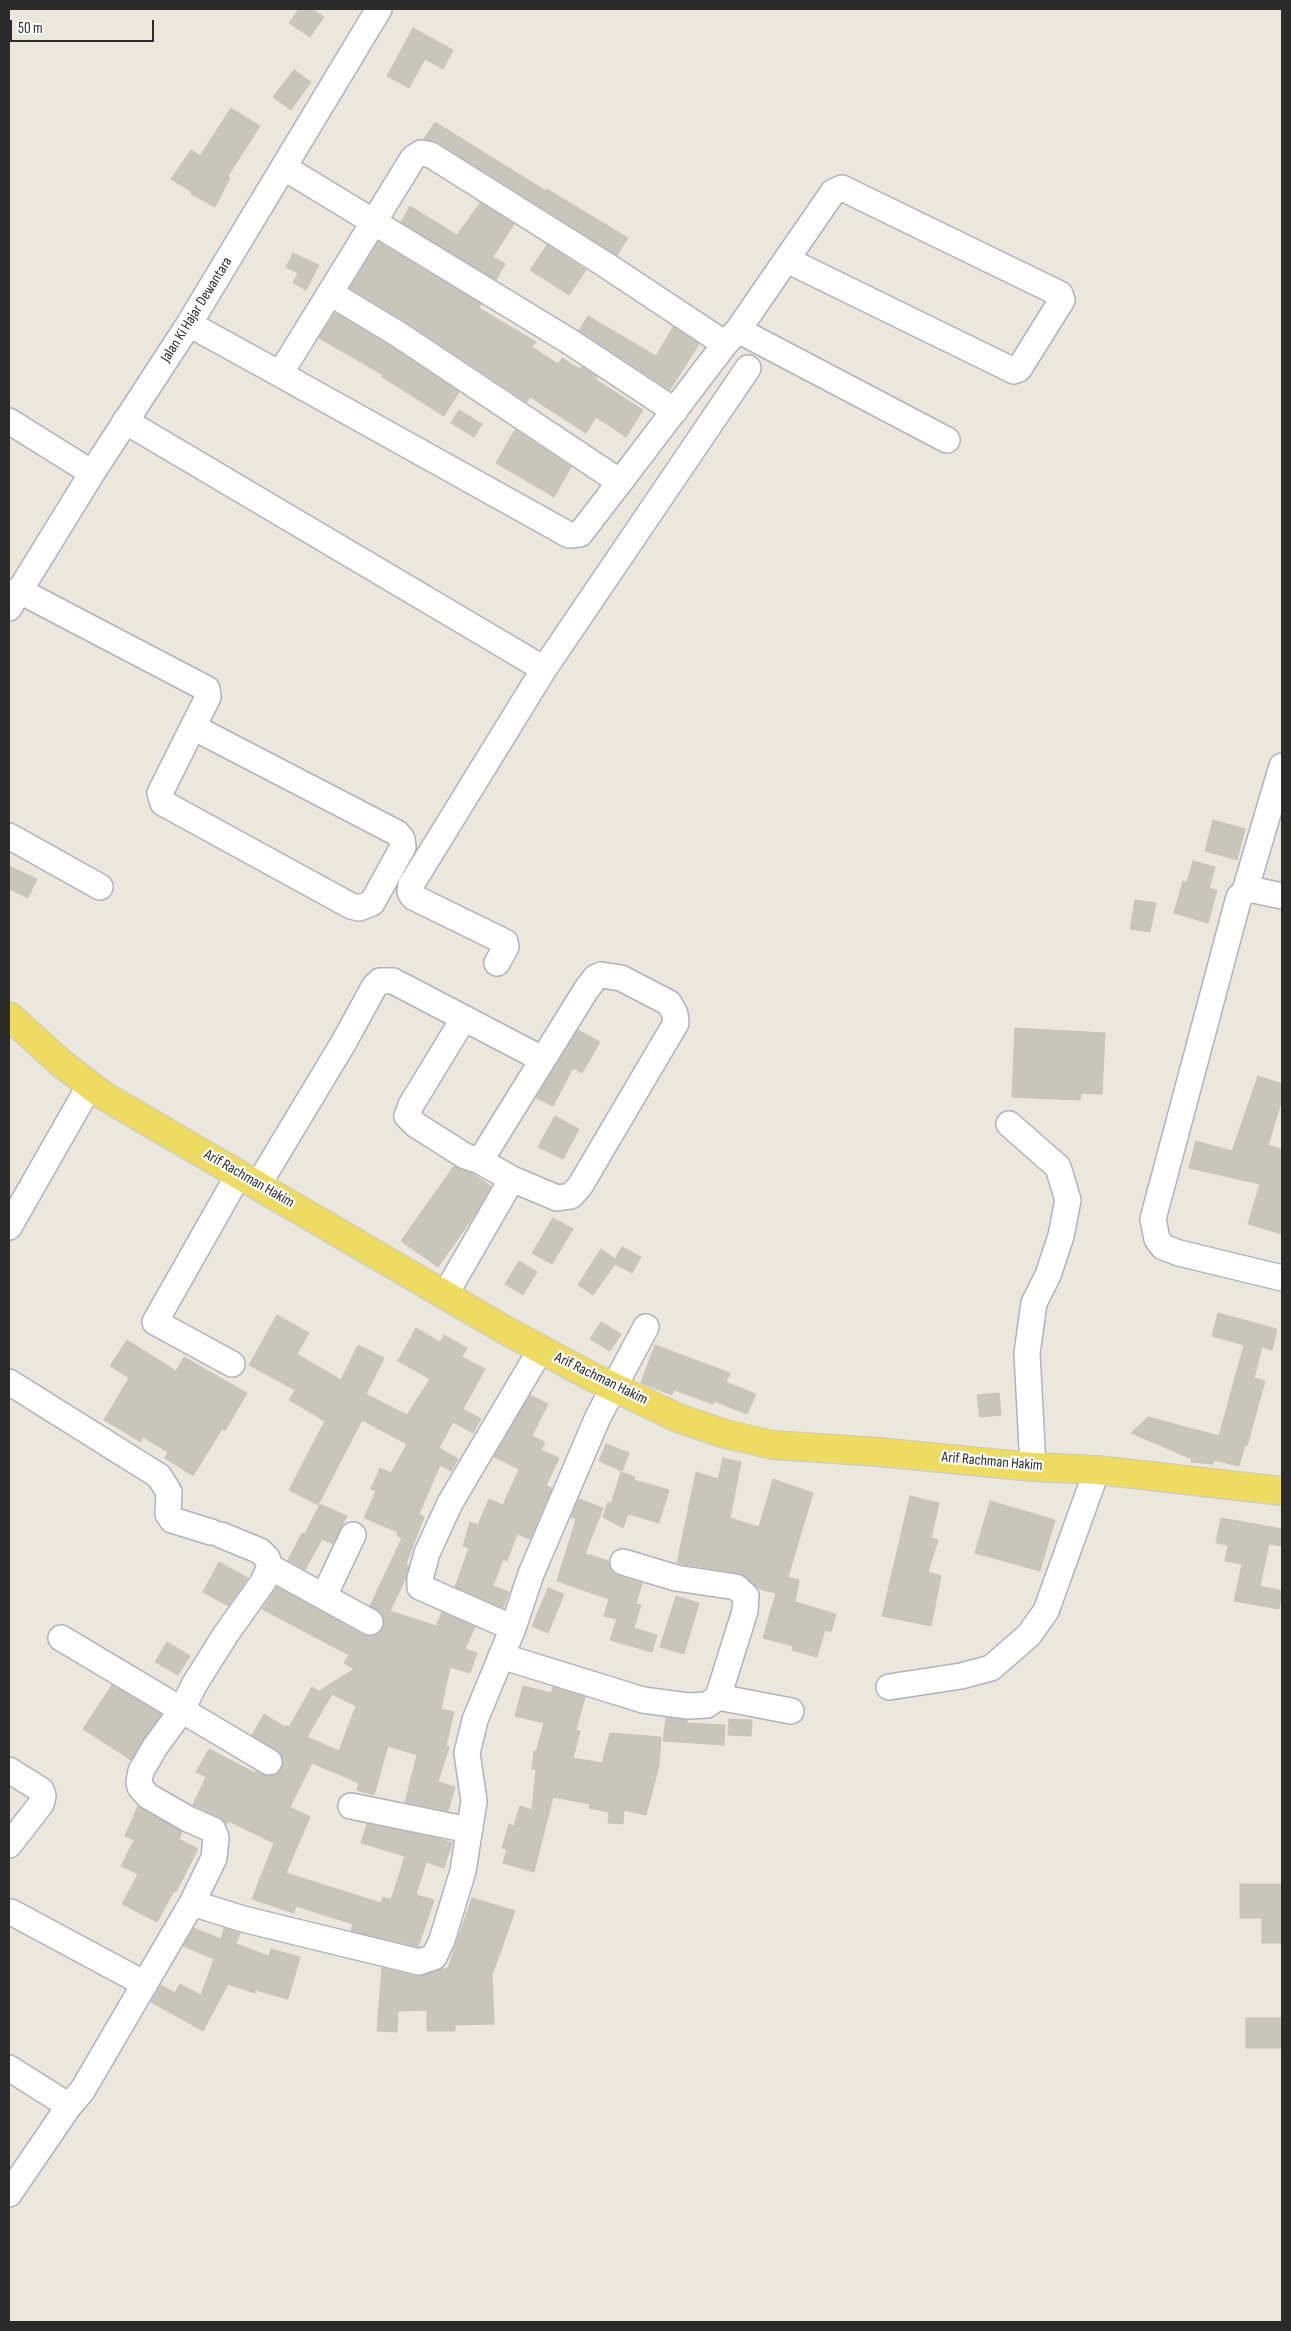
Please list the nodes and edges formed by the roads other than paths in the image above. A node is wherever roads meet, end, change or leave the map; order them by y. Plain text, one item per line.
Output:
1 (379, 9) edge
2 (285, 168) junction
3 (373, 222) junction
4 (787, 260) junction
5 (330, 293) junction
6 (189, 324) junction
7 (732, 337) junction
8 (748, 368) dead end
9 (280, 374) junction
10 (674, 411) junction
11 (125, 421) junction
12 (10, 424) edge
13 (947, 440) dead end
14 (92, 473) junction
15 (620, 482) junction
16 (14, 599) edge
17 (544, 669) junction
18 (193, 727) junction
19 (1282, 766) edge
20 (9, 836) edge
21 (100, 887) dead end
22 (1245, 891) junction
23 (1282, 896) edge
24 (497, 962) dead end
25 (9, 1016) edge
26 (464, 1018) junction
27 (542, 1059) junction
28 (90, 1085) junction
29 (1009, 1124) dead end
30 (480, 1161) junction
31 (249, 1179) junction
32 (512, 1179) junction
33 (9, 1227) edge
34 (1282, 1278) edge
35 (445, 1294) junction
36 (646, 1327) dead end
37 (541, 1349) junction
38 (232, 1364) dead end
39 (9, 1382) edge
40 (613, 1387) junction
41 (1033, 1467) junction
42 (1097, 1470) junction
43 (1281, 1486) edge
44 (353, 1536) dead end
45 (623, 1562) dead end
46 (270, 1567) junction
47 (324, 1596) junction
48 (370, 1622) dead end
49 (513, 1628) junction
50 (61, 1638) dead end
51 (501, 1656) junction
52 (889, 1687) dead end
53 (718, 1697) junction
54 (182, 1710) junction
55 (791, 1711) dead end
56 (270, 1762) dead end
57 (9, 1770) edge
58 (351, 1806) dead end
59 (470, 1830) junction
60 (9, 1846) edge
61 (192, 1903) junction
62 (11, 1912) dead end
63 (145, 1984) junction
64 (9, 2068) edge
65 (70, 2106) junction
66 (9, 2194) edge

1 - 2 street, Jalan Ki Hajar Dewantara
2 - 3 street
2 - 6 street, Jalan Ki Hajar Dewantara
3 - 5 street
3 - 7 street
3 - 10 street
4 - 4 street
4 - 7 street
5 - 9 street
5 - 15 street
6 - 9 street
6 - 11 street, Jalan Ki Hajar Dewantara
7 - 10 street
7 - 13 street
8 - 17 street
9 - 15 street
10 - 15 street
11 - 14 street, Jalan Ki Hajar Dewantara
11 - 17 street
12 - 14 street
14 - 16 street, Jalan Ki Hajar Dewantara
16 - 18 street
17 - 24 street
18 - 18 street
19 - 22 street
20 - 21 street
22 - 23 street
22 - 34 street
25 - 28 main road, Arif Rachman Hakim
26 - 27 street
26 - 30 street
26 - 31 street
27 - 30 street
27 - 32 street
28 - 31 main road, Arif Rachman Hakim
28 - 33 street
29 - 41 street
30 - 32 street
31 - 35 main road, Arif Rachman Hakim
31 - 38 street
32 - 35 street
35 - 37 main road, Arif Rachman Hakim
36 - 40 street
37 - 40 main road, Arif Rachman Hakim
37 - 49 street
39 - 46 street
40 - 41 main road, Arif Rachman Hakim
40 - 49 street
41 - 42 main road, Arif Rachman Hakim
42 - 43 main road, Arif Rachman Hakim
42 - 52 street
44 - 47 street
45 - 53 street
46 - 47 street
46 - 54 street
47 - 48 street
49 - 51 street
50 - 54 street
51 - 53 street
51 - 59 street
53 - 55 street
54 - 56 street
54 - 61 street
57 - 60 street
58 - 59 street
59 - 61 street
61 - 63 street
62 - 63 street
63 - 65 street
64 - 65 street
65 - 66 street

